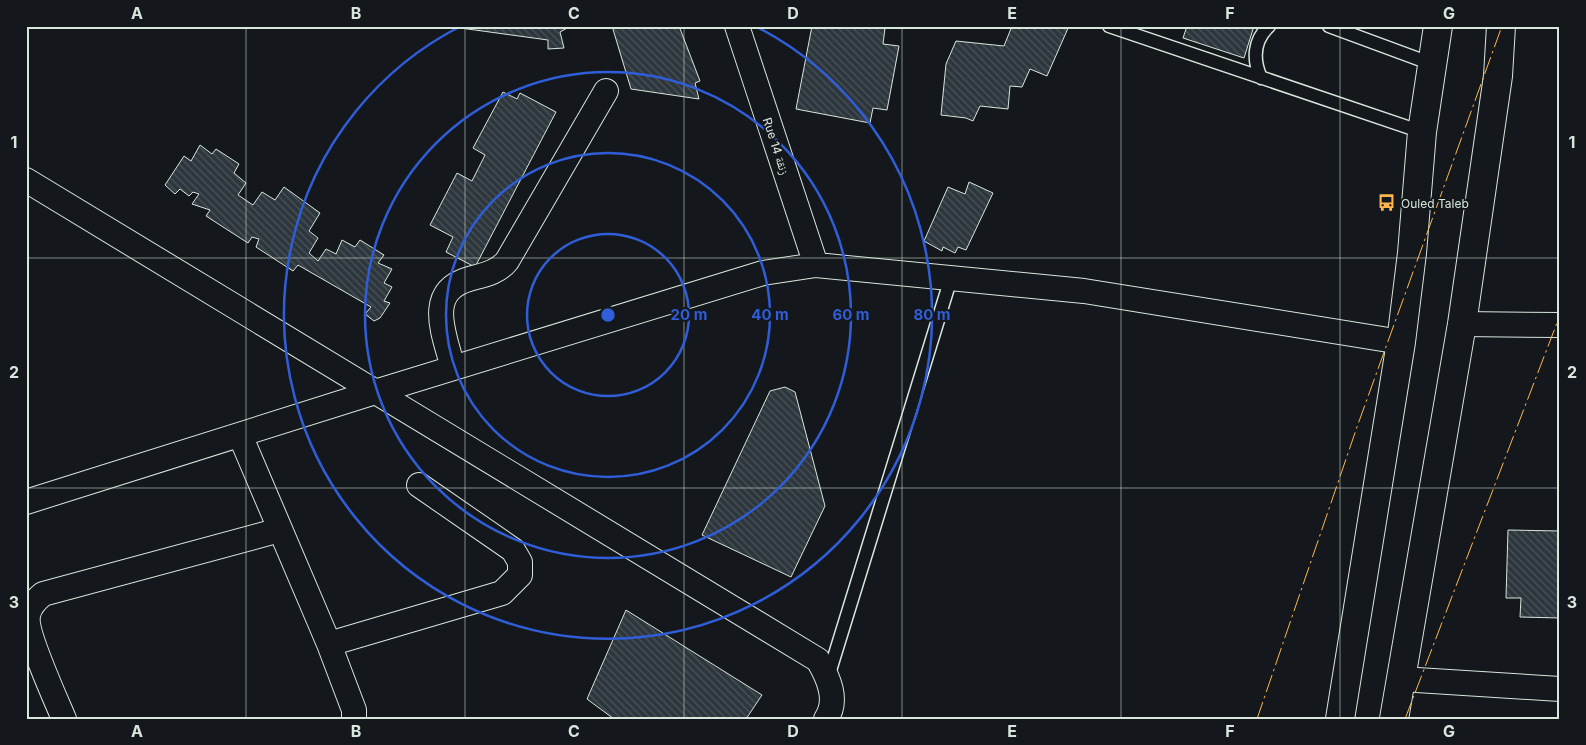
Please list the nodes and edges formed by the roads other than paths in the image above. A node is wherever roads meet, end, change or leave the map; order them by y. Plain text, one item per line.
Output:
1 (737, 26) edge
2 (1109, 26) edge
3 (1269, 26) edge
4 (1329, 26) edge
5 (1501, 26) edge
6 (1432, 28) edge
7 (1432, 64) junction
8 (1261, 78) junction
9 (606, 90) dead end
10 (1422, 132) junction
11 (26, 180) edge
12 (816, 265) junction
13 (951, 278) junction
14 (1462, 324) junction
15 (1560, 325) edge
16 (1401, 342) junction
17 (453, 368) junction
18 (375, 392) junction
19 (240, 435) junction
20 (419, 485) dead end
21 (26, 502) edge
22 (280, 530) junction
23 (329, 644) junction
24 (828, 677) junction
25 (1401, 679) junction
26 (1560, 689) edge
27 (64, 719) edge
28 (354, 719) edge
29 (826, 719) edge
30 (1340, 719) edge
31 (1394, 719) edge

1 - 12 street, Rue 14 زنقة
2 - 8 lane
3 - 8 lane
4 - 7 lane
5 - 14 main road
6 - 7 main road
7 - 10 main road
8 - 10 lane
9 - 17 street
10 - 16 main road
11 - 18 street
12 - 13 street
12 - 17 street
13 - 16 street
13 - 24 lane
14 - 15 street
14 - 25 main road
16 - 30 main road
17 - 18 street
18 - 19 street
18 - 24 street
19 - 21 street
19 - 22 street
20 - 23 street
22 - 23 street
22 - 27 street
23 - 28 street
24 - 29 street
25 - 26 street
25 - 31 main road

